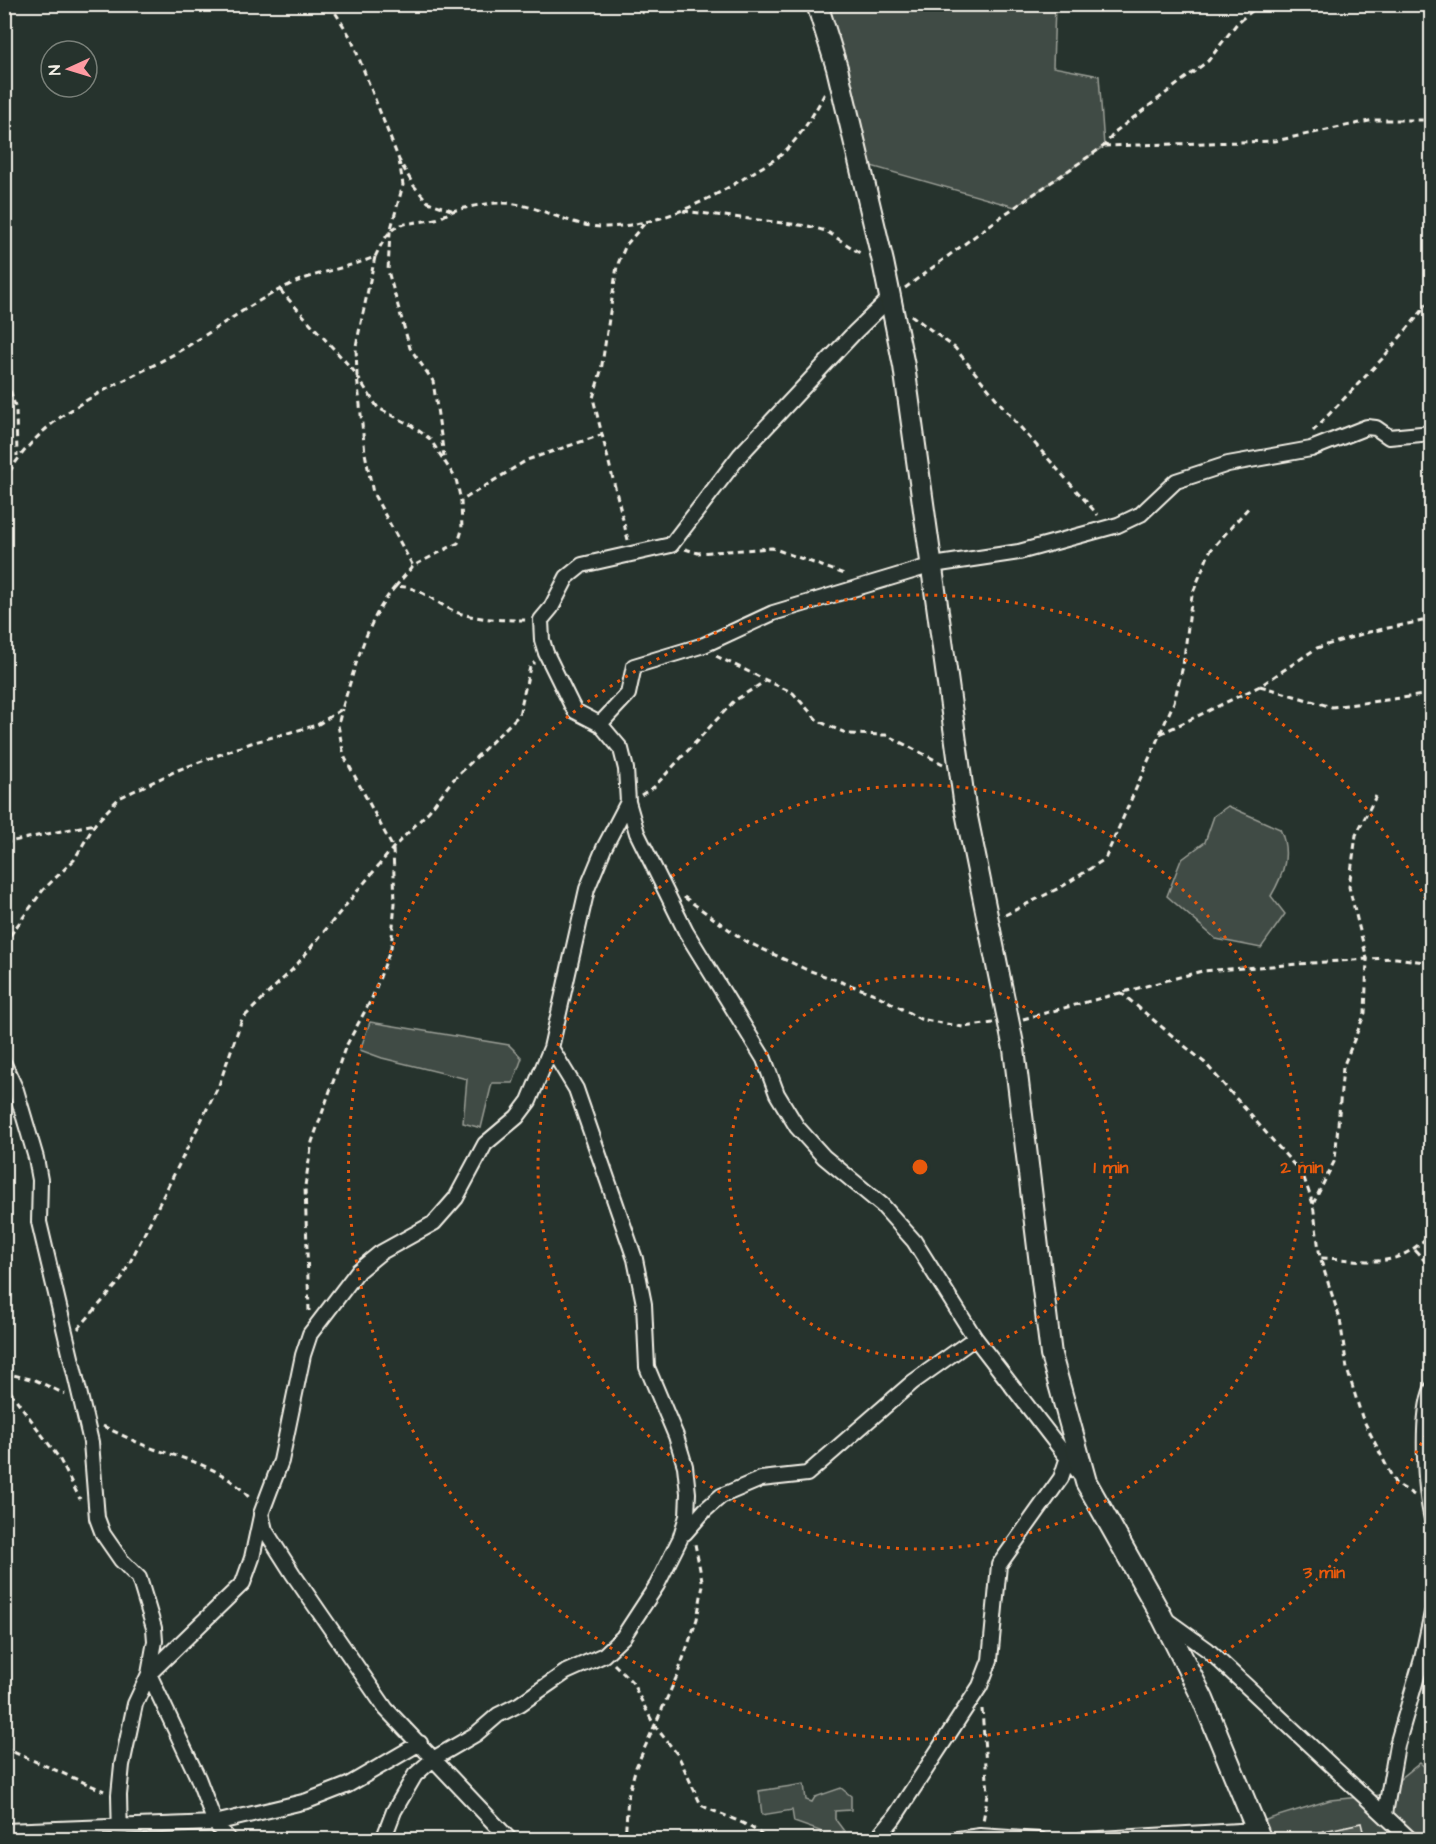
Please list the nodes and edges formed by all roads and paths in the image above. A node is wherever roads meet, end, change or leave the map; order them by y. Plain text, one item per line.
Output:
1 (330, 4) edge
2 (643, 4) edge
3 (817, 4) edge
4 (1261, 4) edge
5 (642, 14) dead end
6 (837, 68) junction
7 (1431, 120) edge
8 (1104, 146) junction
9 (399, 160) junction
10 (681, 210) junction
11 (454, 211) junction
12 (644, 224) junction
13 (390, 232) junction
14 (844, 244) dead end
15 (375, 257) junction
16 (280, 290) junction
17 (889, 299) junction
18 (1431, 299) edge
19 (4, 370) edge
20 (357, 376) junction
21 (1431, 433) edge
22 (601, 435) junction
23 (1294, 451) junction
24 (17, 458) junction
25 (445, 463) junction
26 (4, 481) edge
27 (460, 501) junction
28 (1250, 506) dead end
29 (1107, 527) junction
30 (671, 545) junction
31 (630, 553) junction
32 (933, 565) junction
33 (413, 566) junction
34 (874, 585) junction
35 (394, 587) junction
36 (1431, 619) edge
37 (541, 620) junction
38 (696, 647) junction
39 (546, 653) junction
40 (767, 680) junction
41 (1260, 686) junction
42 (1431, 694) edge
43 (342, 709) junction
44 (600, 724) junction
45 (1160, 734) junction
46 (960, 774) junction
47 (1376, 796) dead end
48 (628, 802) junction
49 (95, 825) junction
50 (4, 843) edge
51 (393, 848) junction
52 (664, 888) junction
53 (989, 924) junction
54 (4, 944) edge
55 (1367, 959) junction
56 (1431, 963) edge
57 (1120, 992) junction
58 (1009, 1021) junction
59 (551, 1048) junction
60 (4, 1064) edge
61 (1313, 1204) junction
62 (1431, 1232) edge
63 (1415, 1250) junction
64 (1320, 1258) junction
65 (1431, 1281) edge
66 (310, 1334) junction
67 (975, 1338) junction
68 (67, 1341) junction
69 (4, 1373) edge
70 (4, 1383) edge
71 (1431, 1389) edge
72 (86, 1418) junction
73 (1071, 1430) junction
74 (1069, 1458) junction
75 (1086, 1482) junction
76 (1427, 1499) junction
77 (261, 1514) junction
78 (97, 1518) junction
79 (1431, 1519) edge
80 (691, 1525) junction
81 (680, 1539) junction
82 (1431, 1613) edge
83 (1162, 1617) junction
84 (604, 1654) junction
85 (149, 1674) junction
86 (980, 1686) junction
87 (654, 1725) junction
88 (420, 1743) junction
89 (4, 1748) edge
90 (433, 1759) junction
91 (119, 1795) junction
92 (1385, 1814) junction
93 (215, 1823) junction
94 (4, 1833) edge
95 (120, 1833) edge
96 (1259, 1835) edge
97 (980, 1836) junction
98 (26, 1839) edge
99 (229, 1839) edge
100 (383, 1839) edge
101 (510, 1839) edge
102 (625, 1839) edge
103 (767, 1839) edge
104 (876, 1839) edge
105 (950, 1839) edge
106 (1040, 1839) edge
107 (1082, 1839) edge
108 (1411, 1839) edge

1 - 9 path
2 - 5 path
3 - 6 street
4 - 8 path
6 - 10 path
6 - 17 street
7 - 8 path
8 - 17 path
9 - 11 path
9 - 13 path
10 - 12 path
10 - 14 path
11 - 12 path
11 - 13 path
12 - 22 path
13 - 15 path
13 - 25 path
15 - 16 path
15 - 20 path
16 - 20 path
16 - 24 path
17 - 29 path
17 - 30 street
17 - 32 street
18 - 23 path
19 - 24 path
20 - 25 path
20 - 33 path
21 - 23 street
22 - 27 path
22 - 31 path
23 - 29 street
24 - 26 path
25 - 27 path
27 - 33 path
28 - 45 path
29 - 32 street
30 - 31 street
30 - 34 path
31 - 37 street
32 - 34 street
32 - 46 street
33 - 35 path
34 - 38 street
35 - 37 path
35 - 43 path
36 - 41 path
37 - 39 street
38 - 40 path
38 - 44 street
39 - 44 street
39 - 51 path
40 - 46 path
40 - 48 path
41 - 42 path
41 - 45 path
43 - 49 path
43 - 51 path
44 - 48 street
45 - 53 path
46 - 53 street
47 - 55 path
48 - 52 street
48 - 59 street
49 - 50 path
49 - 54 path
51 - 66 path
51 - 68 path
52 - 58 path
52 - 67 street
53 - 58 street
55 - 56 path
55 - 57 path
55 - 61 path
57 - 58 path
57 - 61 path
58 - 73 street
59 - 66 street
59 - 81 street
60 - 68 street
61 - 64 path
62 - 63 path
63 - 64 path
63 - 65 path
64 - 76 path
66 - 77 street
67 - 74 street
67 - 80 street
68 - 72 street
69 - 72 path
70 - 78 path
71 - 76 street
72 - 77 path
72 - 78 street
73 - 74 street
73 - 75 street
74 - 75 street
74 - 86 street
75 - 83 street
76 - 79 street
77 - 85 street
77 - 88 street
78 - 85 street
80 - 81 street
80 - 87 path
81 - 84 street
82 - 92 street
83 - 92 street
83 - 96 street
84 - 87 path
84 - 90 street
85 - 91 street
85 - 93 street
86 - 97 path
86 - 104 street
87 - 102 path
87 - 103 path
88 - 90 street
88 - 93 street
89 - 91 path
90 - 100 street
90 - 101 street
91 - 95 street
92 - 108 street
93 - 95 street
93 - 99 street
94 - 95 street
94 - 98 street
96 - 107 street
97 - 105 street
97 - 106 street

